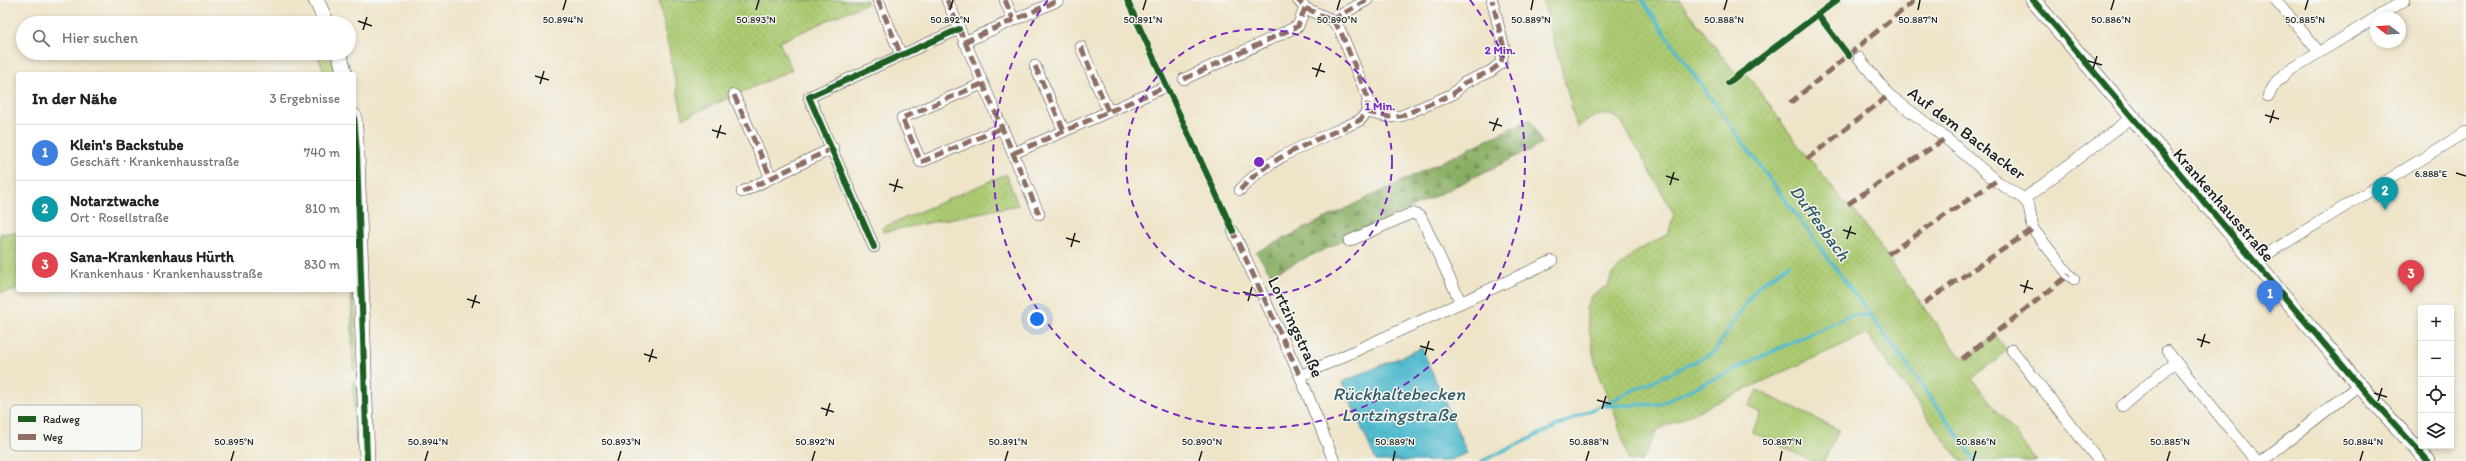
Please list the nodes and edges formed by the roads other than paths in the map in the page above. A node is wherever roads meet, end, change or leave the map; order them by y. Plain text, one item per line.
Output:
1 (878, 0) edge
2 (947, 0) edge
3 (1005, 0) edge
4 (1059, 0) edge
5 (1367, 0) edge
6 (1492, 0) edge
7 (2033, 0) edge
8 (2276, 0) edge
9 (2405, 0) edge
10 (320, 1) edge
11 (1302, 4) edge
12 (325, 16) edge
13 (1013, 19) junction
14 (1332, 20) junction
15 (959, 28) junction
16 (964, 42) junction
17 (1081, 47) dead end
18 (2319, 52) junction
19 (901, 55) junction
20 (1860, 58) dead end
21 (341, 60) edge
22 (1035, 66) dead end
23 (344, 72) edge
24 (1184, 79) dead end
25 (982, 84) junction
26 (1166, 87) dead end
27 (734, 95) dead end
28 (2268, 96) dead end
29 (1108, 111) junction
30 (1367, 112) junction
31 (2131, 118) junction
32 (1002, 128) junction
33 (1064, 131) junction
34 (2466, 132) edge
35 (356, 141) edge
36 (833, 148) junction
37 (1014, 153) junction
38 (771, 178) junction
39 (1240, 190) dead end
40 (742, 192) dead end
41 (2024, 199) junction
42 (1039, 214) dead end
43 (1233, 231) dead end
44 (1350, 241) dead end
45 (874, 247) dead end
46 (1552, 262) dead end
47 (2254, 262) junction
48 (2074, 279) dead end
49 (1461, 303) junction
50 (2012, 350) dead end
51 (2167, 351) dead end
52 (2175, 362) junction
53 (1300, 376) junction
54 (2359, 385) junction
55 (2122, 406) dead end
56 (367, 461) edge
57 (1334, 461) edge
58 (2099, 461) edge
59 (2256, 461) edge
60 (2262, 461) edge
61 (2428, 461) edge

1 - 19 street
2 - 15 street
3 - 13 street
4 - 13 street
5 - 14 street
6 - 30 street
7 - 31 street, Krankenhausstraße
8 - 18 street
9 - 18 street
10 - 12 street
11 - 14 street
11 - 24 street
13 - 16 street
14 - 30 street
15 - 16 street
15 - 19 street
16 - 25 street
17 - 29 street
18 - 28 street
19 - 36 street
20 - 41 street, Auf dem Bachacker
21 - 23 street
22 - 33 street
25 - 32 street
25 - 32 street
26 - 29 street
27 - 38 street
29 - 33 street
30 - 39 street
31 - 41 street, Auf dem Bachacker
31 - 47 street, Krankenhausstraße
32 - 37 street
33 - 37 street
34 - 47 street
35 - 56 street
36 - 38 street
36 - 45 street
37 - 42 street
38 - 40 street
41 - 48 street, Auf dem Bachacker
43 - 53 street, Lortzingstraße
44 - 49 street
46 - 49 street
47 - 54 street, Krankenhausstraße
49 - 53 street
50 - 58 street
51 - 52 street
52 - 55 street
52 - 59 street
53 - 57 street, Lortzingstraße
54 - 60 street
54 - 61 street, Krankenhausstraße

